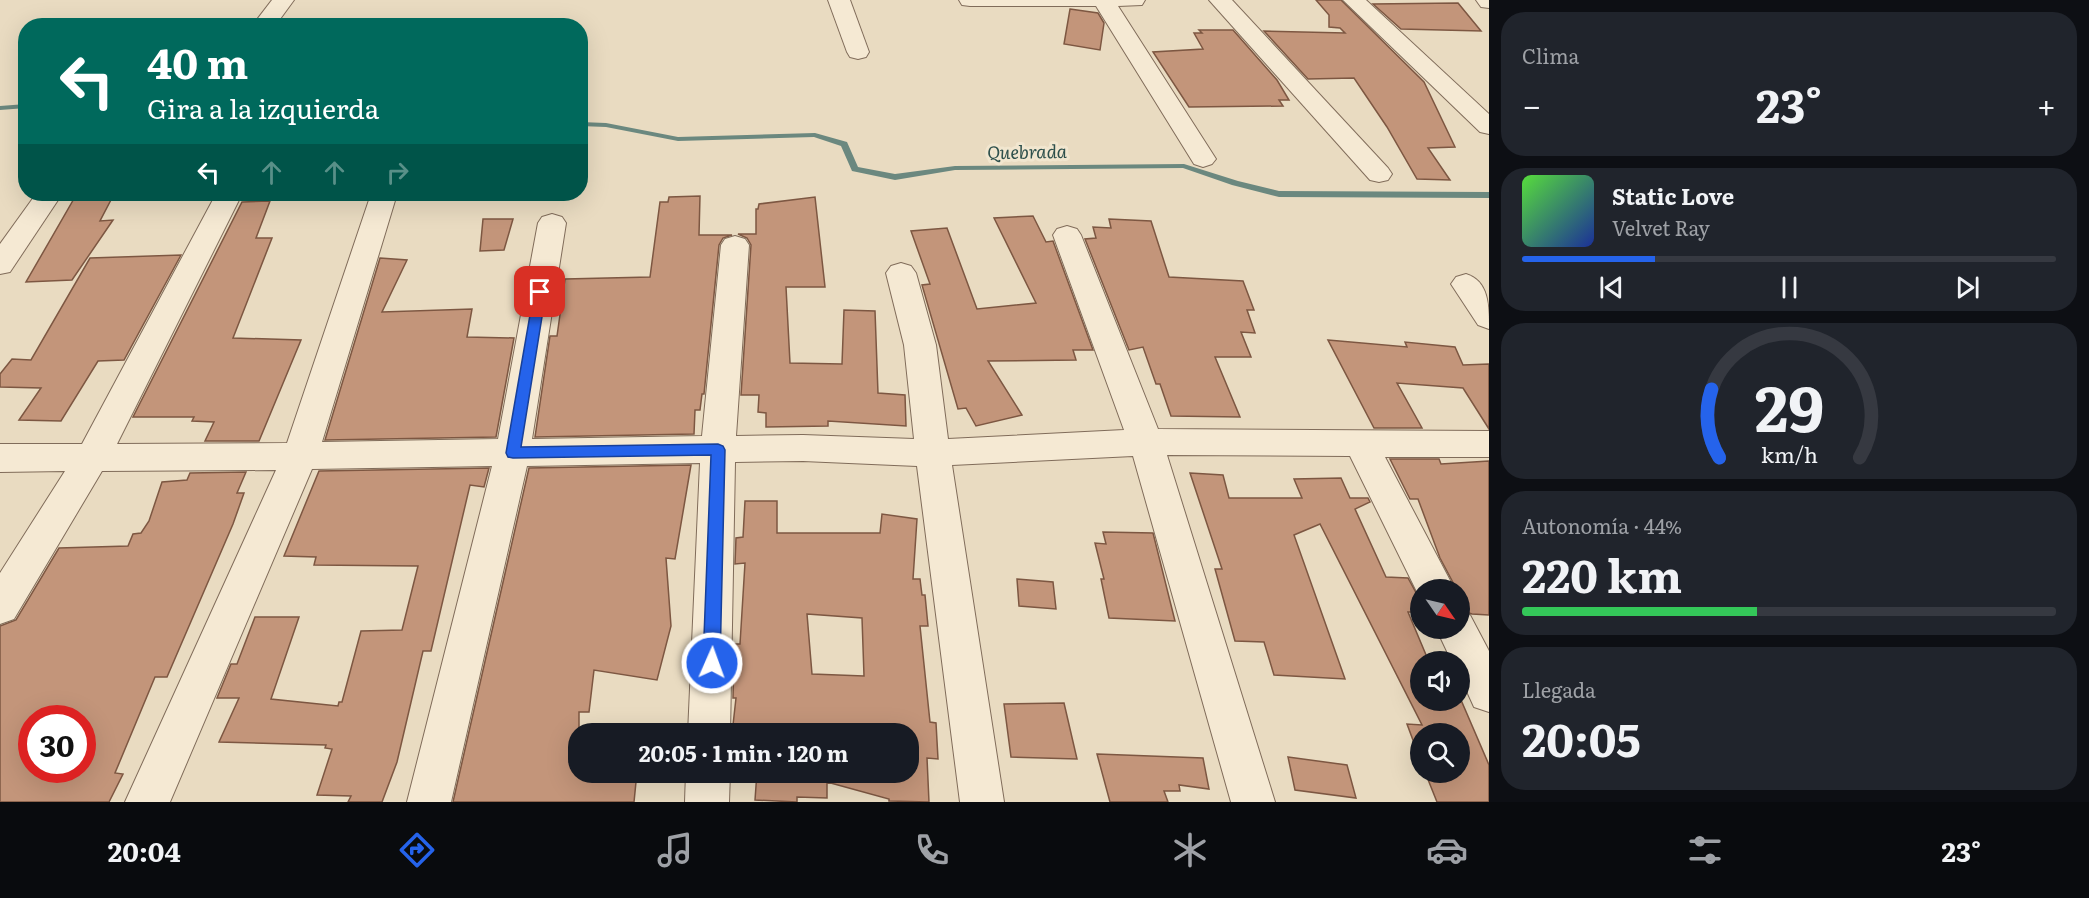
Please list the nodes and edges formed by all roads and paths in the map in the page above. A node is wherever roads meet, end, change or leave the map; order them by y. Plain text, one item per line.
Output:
1 (284, 0) edge
2 (839, 0) edge
3 (970, 0) edge
4 (1103, 0) edge
5 (1134, 0) edge
6 (1220, 0) edge
7 (1354, 0) edge
8 (269, 18) edge
9 (858, 52) dead end
10 (1489, 127) edge
11 (1203, 159) dead end
12 (1379, 174) dead end
13 (44, 201) edge
14 (225, 201) edge
15 (382, 201) edge
16 (552, 223) dead end
17 (1067, 235) dead end
18 (735, 245) dead end
19 (0, 265) edge
20 (901, 273) dead end
21 (1466, 284) dead end
22 (1489, 318) edge
23 (1146, 442) junction
24 (1360, 442) junction
25 (1489, 444) edge
26 (718, 450) junction
27 (513, 453) junction
28 (933, 453) junction
29 (93, 456) junction
30 (300, 456) junction
31 (0, 458) edge
32 (1430, 579) edge
33 (0, 607) edge
34 (1462, 639) edge
35 (1489, 693) edge
36 (709, 723) edge
37 (708, 783) edge
38 (147, 802) edge
39 (429, 802) edge
40 (707, 802) edge
41 (982, 802) edge
42 (1252, 802) edge

1 - 8 street
2 - 9 street
3 - 4 street
4 - 5 street
4 - 11 street
6 - 12 street
7 - 10 street
13 - 19 street
14 - 29 street
15 - 30 street
16 - 27 street
17 - 23 street
18 - 26 street
20 - 28 street
21 - 22 street
23 - 24 street
23 - 28 street
23 - 42 street
24 - 25 street
24 - 32 street
26 - 27 street
26 - 28 street
26 - 36 street
27 - 30 street
27 - 39 street
28 - 41 street
29 - 30 street
29 - 31 street
29 - 33 street
30 - 38 street
34 - 35 street
37 - 40 street

